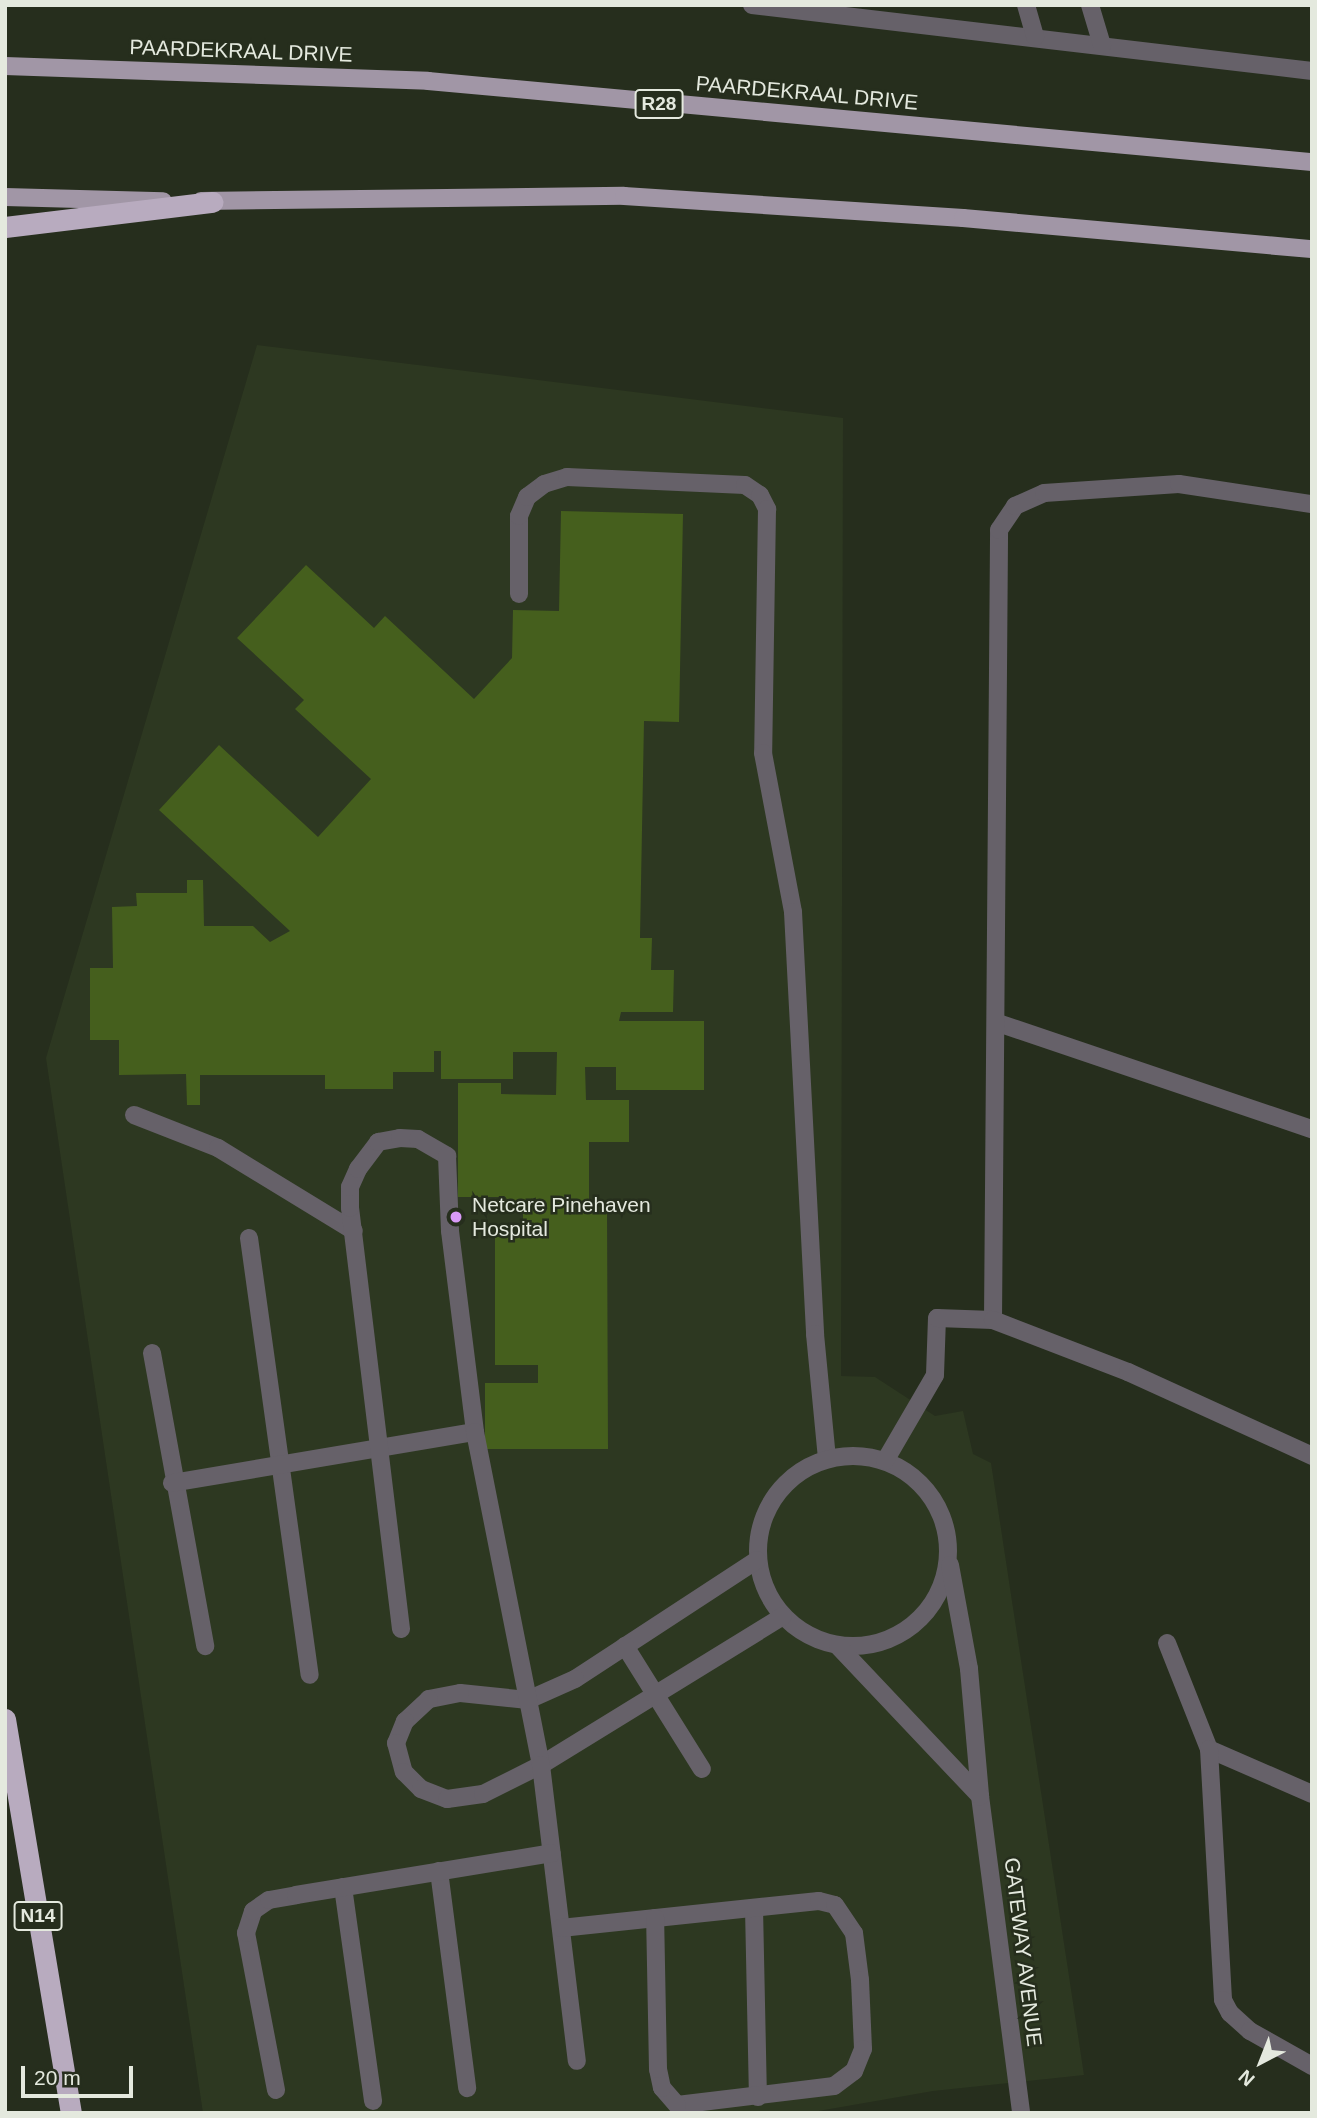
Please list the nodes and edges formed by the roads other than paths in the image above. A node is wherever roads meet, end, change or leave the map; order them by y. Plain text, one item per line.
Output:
1 (752, 5) edge
2 (1026, 5) edge
3 (1090, 5) edge
4 (1035, 37) junction
5 (1102, 45) junction
6 (5, 66) edge
7 (1312, 71) edge
8 (1312, 162) edge
9 (5, 197) edge
10 (212, 202) junction
11 (5, 227) edge
12 (1312, 248) edge
13 (1312, 504) edge
14 (519, 594) dead end
15 (998, 1023) junction
16 (134, 1115) dead end
17 (1312, 1129) edge
18 (354, 1231) junction
19 (250, 1238) dead end
20 (993, 1320) junction
21 (152, 1353) dead end
22 (475, 1432) junction
23 (377, 1447) junction
24 (1312, 1456) edge
25 (827, 1458) junction
26 (885, 1461) junction
27 (279, 1463) junction
28 (173, 1483) junction
29 (948, 1559) junction
30 (757, 1560) junction
31 (783, 1616) junction
32 (401, 1629) dead end
33 (1167, 1643) dead end
34 (205, 1646) dead end
35 (625, 1646) junction
36 (838, 1646) junction
37 (310, 1675) dead end
38 (655, 1695) junction
39 (528, 1700) junction
40 (5, 1719) edge
41 (1209, 1749) junction
42 (541, 1765) junction
43 (702, 1769) dead end
44 (1312, 1794) edge
45 (980, 1796) junction
46 (552, 1853) junction
47 (439, 1871) junction
48 (343, 1887) junction
49 (754, 1908) junction
50 (655, 1918) junction
51 (561, 1928) junction
52 (577, 2061) dead end
53 (1312, 2066) edge
54 (467, 2088) dead end
55 (276, 2090) dead end
56 (758, 2097) junction
57 (373, 2101) dead end
58 (71, 2113) edge
59 (1021, 2113) edge

1 - 4 street
2 - 4 street
3 - 5 street
4 - 5 street
5 - 7 street
6 - 8 main road, PAARDEKRAAL DRIVE / R28
9 - 10 main road
10 - 11 highway
10 - 12 main road
13 - 15 street
14 - 25 street
15 - 17 street
15 - 20 street
16 - 18 street
18 - 22 street
18 - 23 street
19 - 27 street
20 - 24 street
20 - 26 street
21 - 28 street
22 - 23 street
22 - 39 street
23 - 27 street
23 - 32 street
25 - 26 street
25 - 30 street
26 - 29 street
27 - 28 street
27 - 37 street
28 - 34 street
29 - 36 street
29 - 45 street, GATEWAY AVENUE
30 - 31 street
30 - 35 street
31 - 36 street
31 - 38 street
33 - 41 street
35 - 38 street
35 - 39 street
36 - 45 street
38 - 42 street
38 - 43 street
39 - 42 street
39 - 42 street
40 - 58 highway, N14
41 - 44 street
41 - 53 street
42 - 46 street
45 - 59 street, GATEWAY AVENUE
46 - 47 street
46 - 51 street
47 - 48 street
47 - 54 street
48 - 55 street
48 - 57 street
49 - 50 street
49 - 56 street
49 - 56 street
50 - 51 street
50 - 56 street
51 - 52 street

